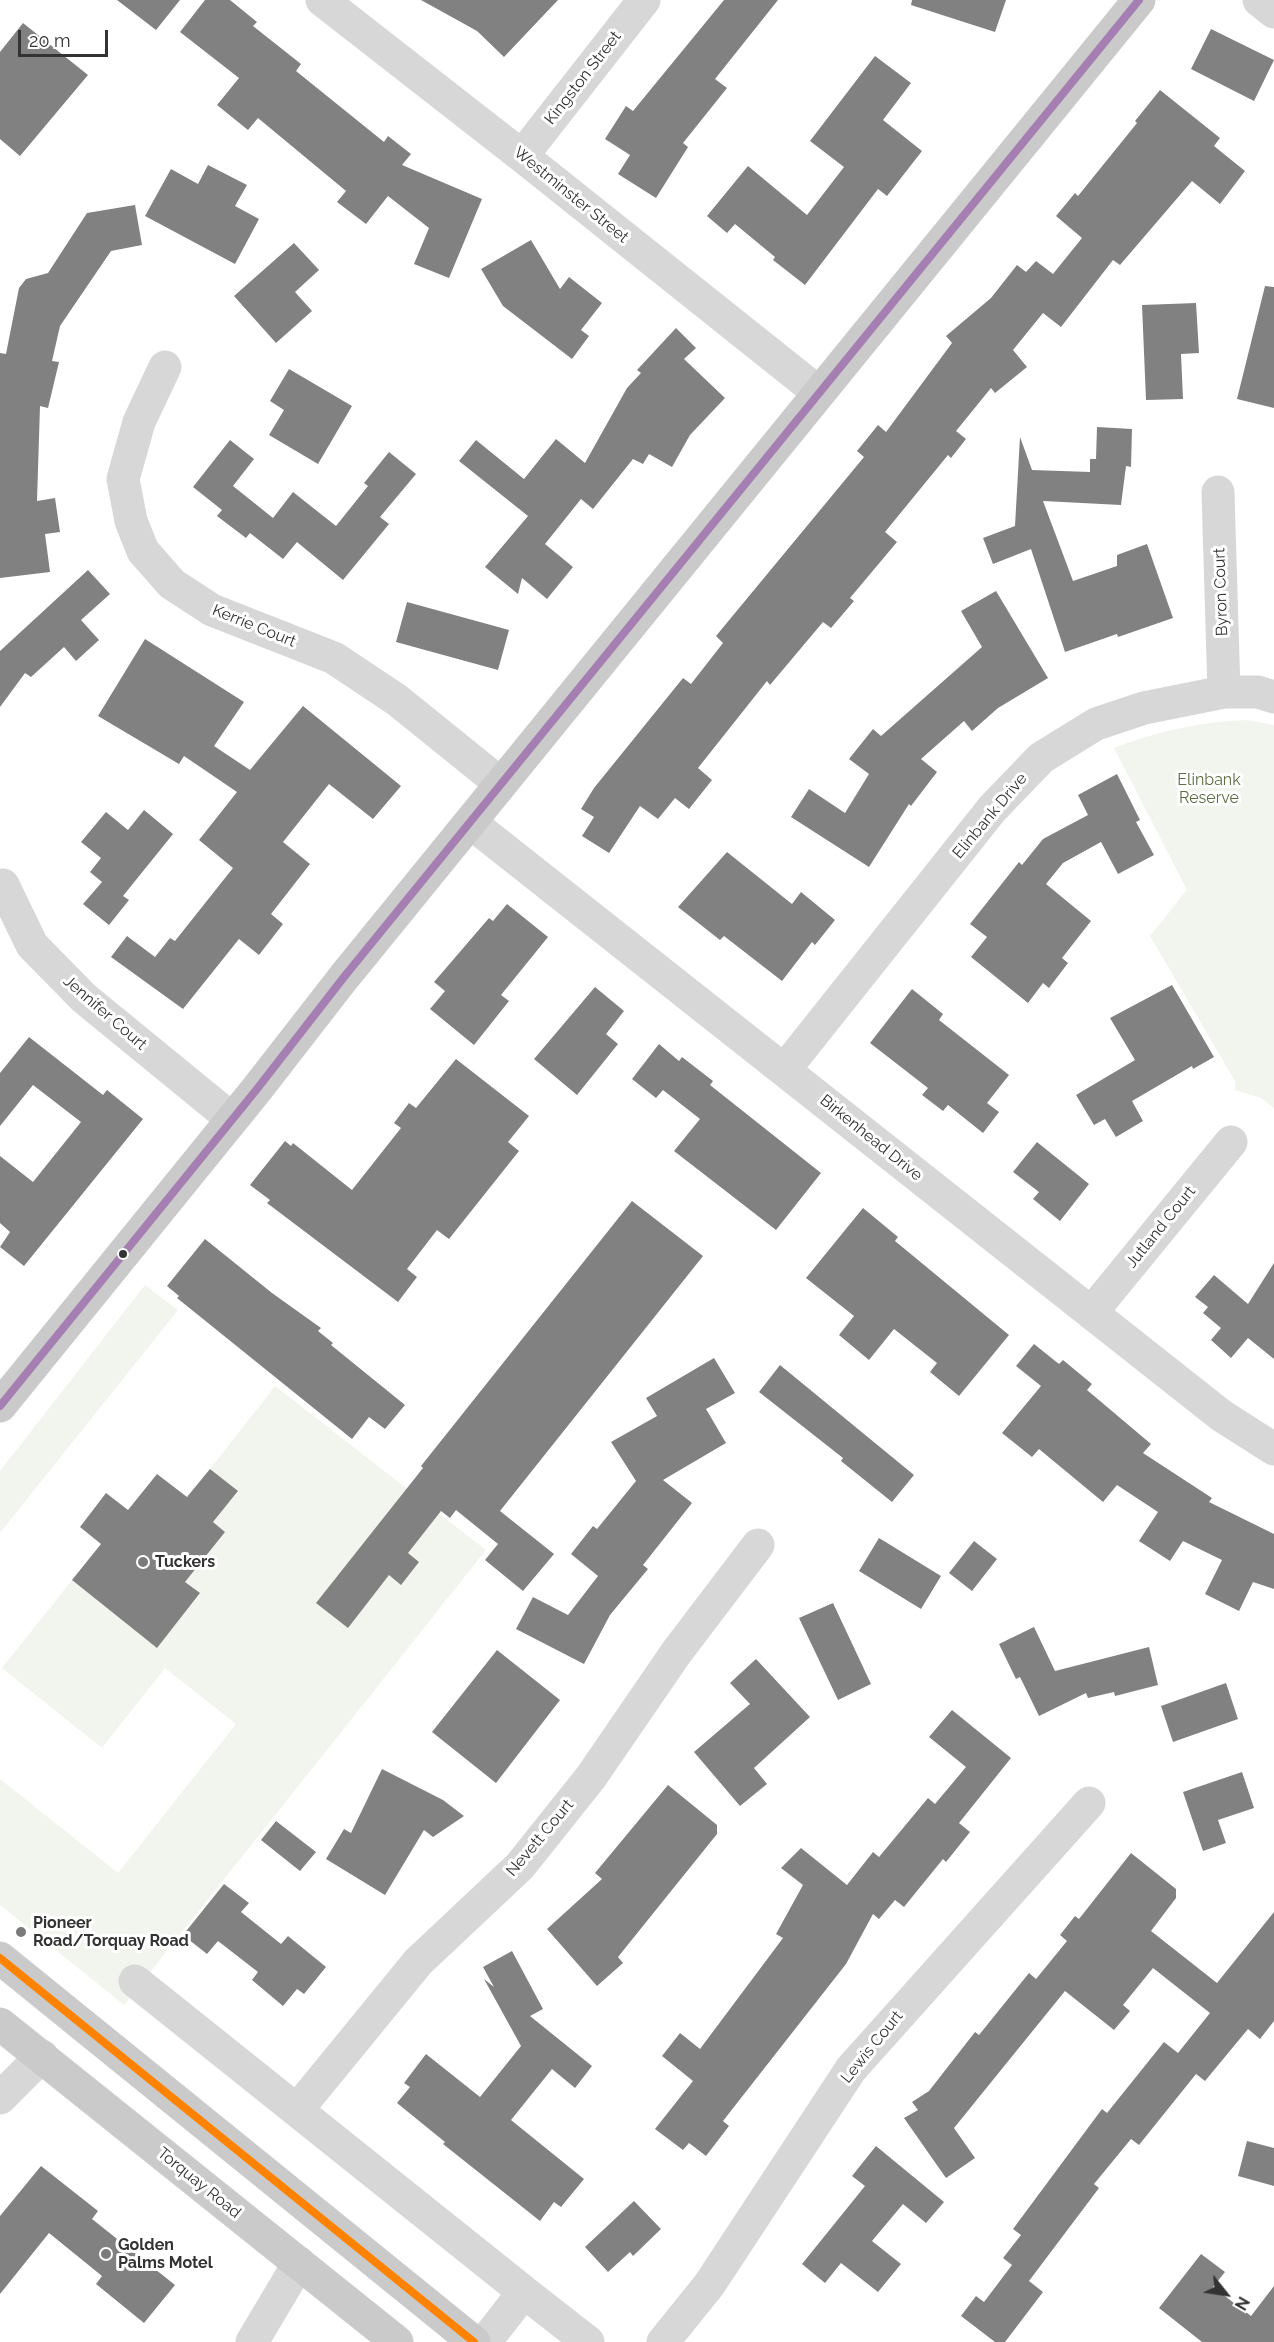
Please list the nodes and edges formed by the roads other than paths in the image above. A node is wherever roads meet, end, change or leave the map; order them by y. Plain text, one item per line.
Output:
1 (322, 0) edge
2 (644, 0) edge
3 (1138, 0) edge
4 (1259, 0) edge
5 (1274, 12) edge
6 (522, 156) junction
7 (165, 367) dead end
8 (818, 392) junction
9 (1218, 492) dead end
10 (1224, 692) junction
11 (1274, 697) edge
12 (501, 784) junction
13 (471, 823) junction
14 (3, 885) dead end
15 (784, 1069) junction
16 (232, 1119) junction
17 (1231, 1142) dead end
18 (1091, 1313) junction
19 (0, 1406) edge
20 (1274, 1449) edge
21 (758, 1545) dead end
22 (1089, 1803) dead end
23 (0, 1958) edge
24 (135, 1981) dead end
25 (0, 2024) edge
26 (42, 2056) junction
27 (0, 2098) edge
28 (297, 2110) junction
29 (299, 2263) junction
30 (524, 2292) junction
31 (252, 2342) edge
32 (397, 2342) edge
33 (474, 2342) edge
34 (485, 2342) edge
35 (588, 2342) edge
36 (663, 2342) edge

1 - 6 street, Westminster Street
2 - 6 street, Kingston Street
3 - 8 main road
4 - 5 street
6 - 8 street, Westminster Street
7 - 12 street, Kerrie Court
8 - 12 main road
9 - 10 street, Byron Court
10 - 11 street, Elinbank Drive
10 - 15 street, Elinbank Drive
12 - 13 main road
13 - 15 street, Birkenhead Drive
13 - 16 main road
14 - 16 street, Jennifer Court
15 - 18 street, Birkenhead Drive
16 - 19 main road
17 - 18 street, Jutland Court
18 - 20 street, Birkenhead Drive
21 - 28 street, Nevett Court
22 - 36 street, Lewis Court
23 - 33 main road
24 - 28 street
25 - 26 main road, Torquay Road
26 - 27 street
26 - 29 main road, Torquay Road
28 - 30 street
29 - 31 street
29 - 32 main road, Torquay Road
30 - 34 street
30 - 35 street

